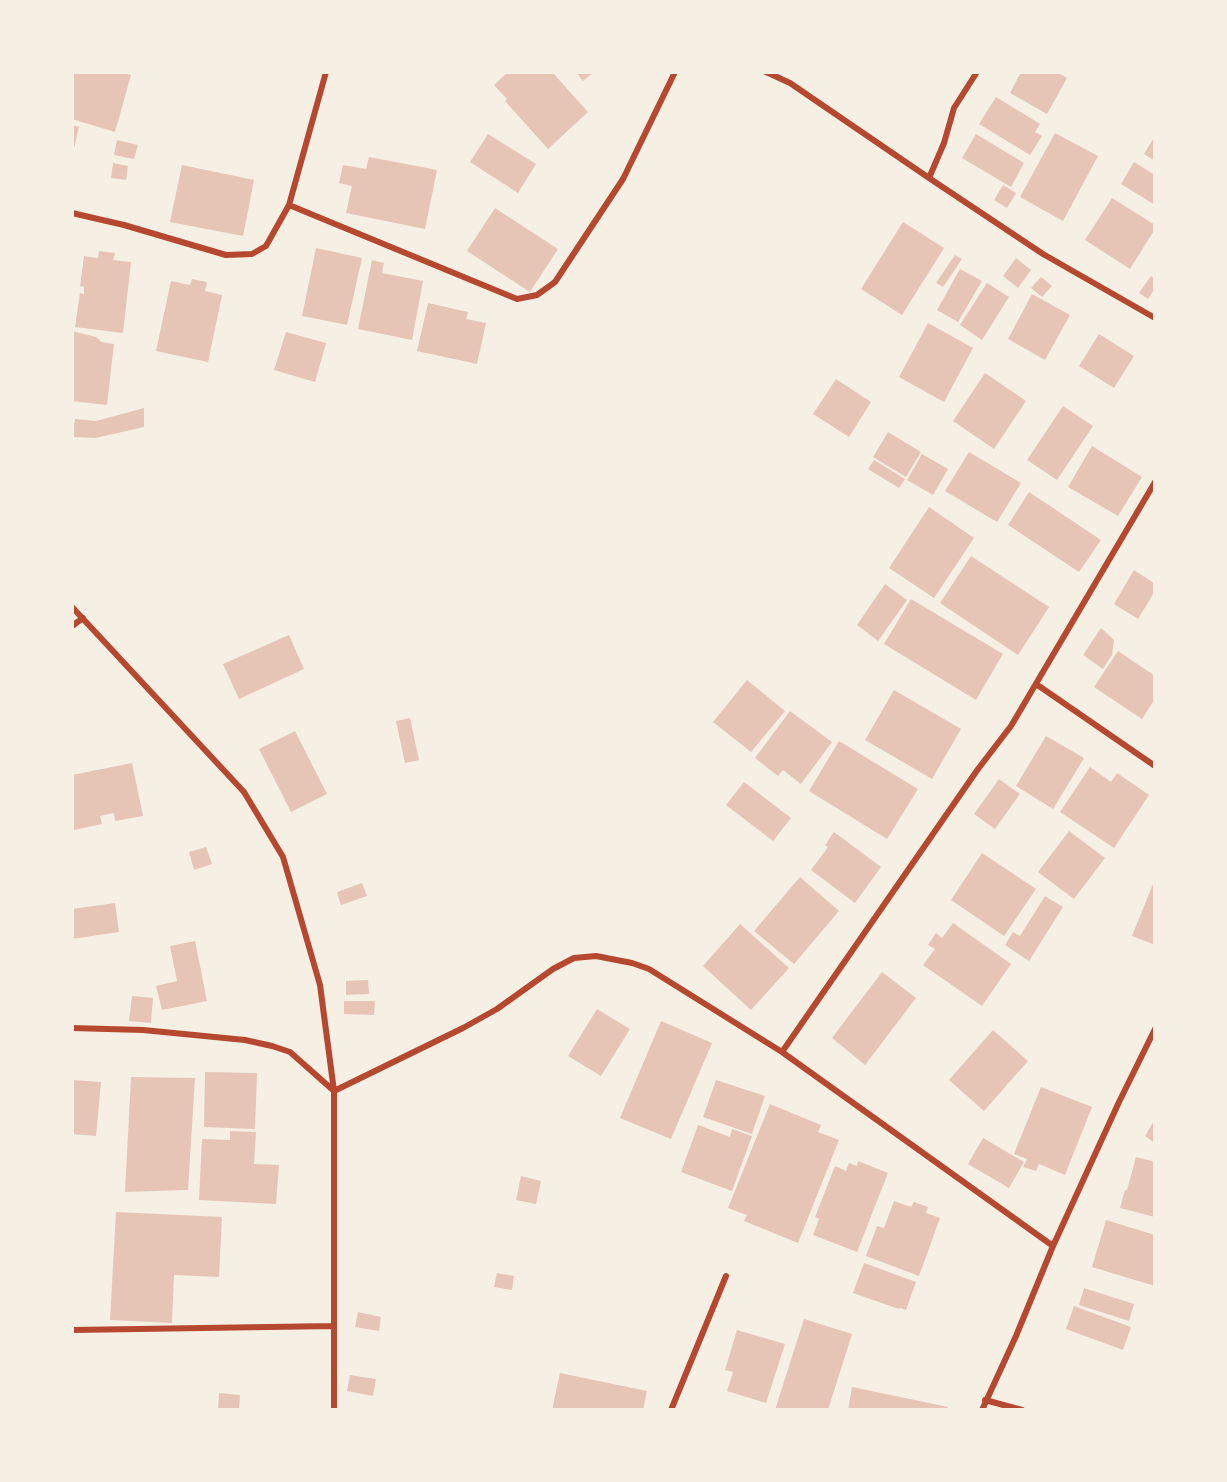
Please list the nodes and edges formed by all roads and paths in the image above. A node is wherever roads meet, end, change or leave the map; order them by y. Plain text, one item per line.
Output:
1 (326, 72) edge
2 (675, 72) edge
3 (766, 72) edge
4 (977, 72) edge
5 (929, 178) junction
6 (289, 205) junction
7 (72, 213) edge
8 (1155, 318) edge
9 (1155, 482) edge
10 (72, 607) edge
11 (84, 618) junction
12 (72, 626) edge
13 (1036, 684) junction
14 (1155, 766) edge
15 (72, 1028) edge
16 (1155, 1029) edge
17 (782, 1052) junction
18 (334, 1090) junction
19 (1053, 1246) junction
20 (726, 1276) dead end
21 (334, 1326) junction
22 (72, 1330) edge
23 (986, 1400) junction
24 (334, 1410) edge
25 (671, 1410) edge
26 (982, 1410) edge
27 (1022, 1410) edge

1 - 6 street
2 - 6 street
3 - 5 street
4 - 5 street
5 - 8 street
6 - 7 street
9 - 13 street
10 - 11 street
11 - 12 street
11 - 18 street
13 - 14 street
13 - 17 street
15 - 18 street
16 - 19 street
17 - 18 street
17 - 19 street
18 - 21 street
19 - 23 street
20 - 25 street
21 - 22 street
21 - 24 street
23 - 26 street
23 - 27 street

